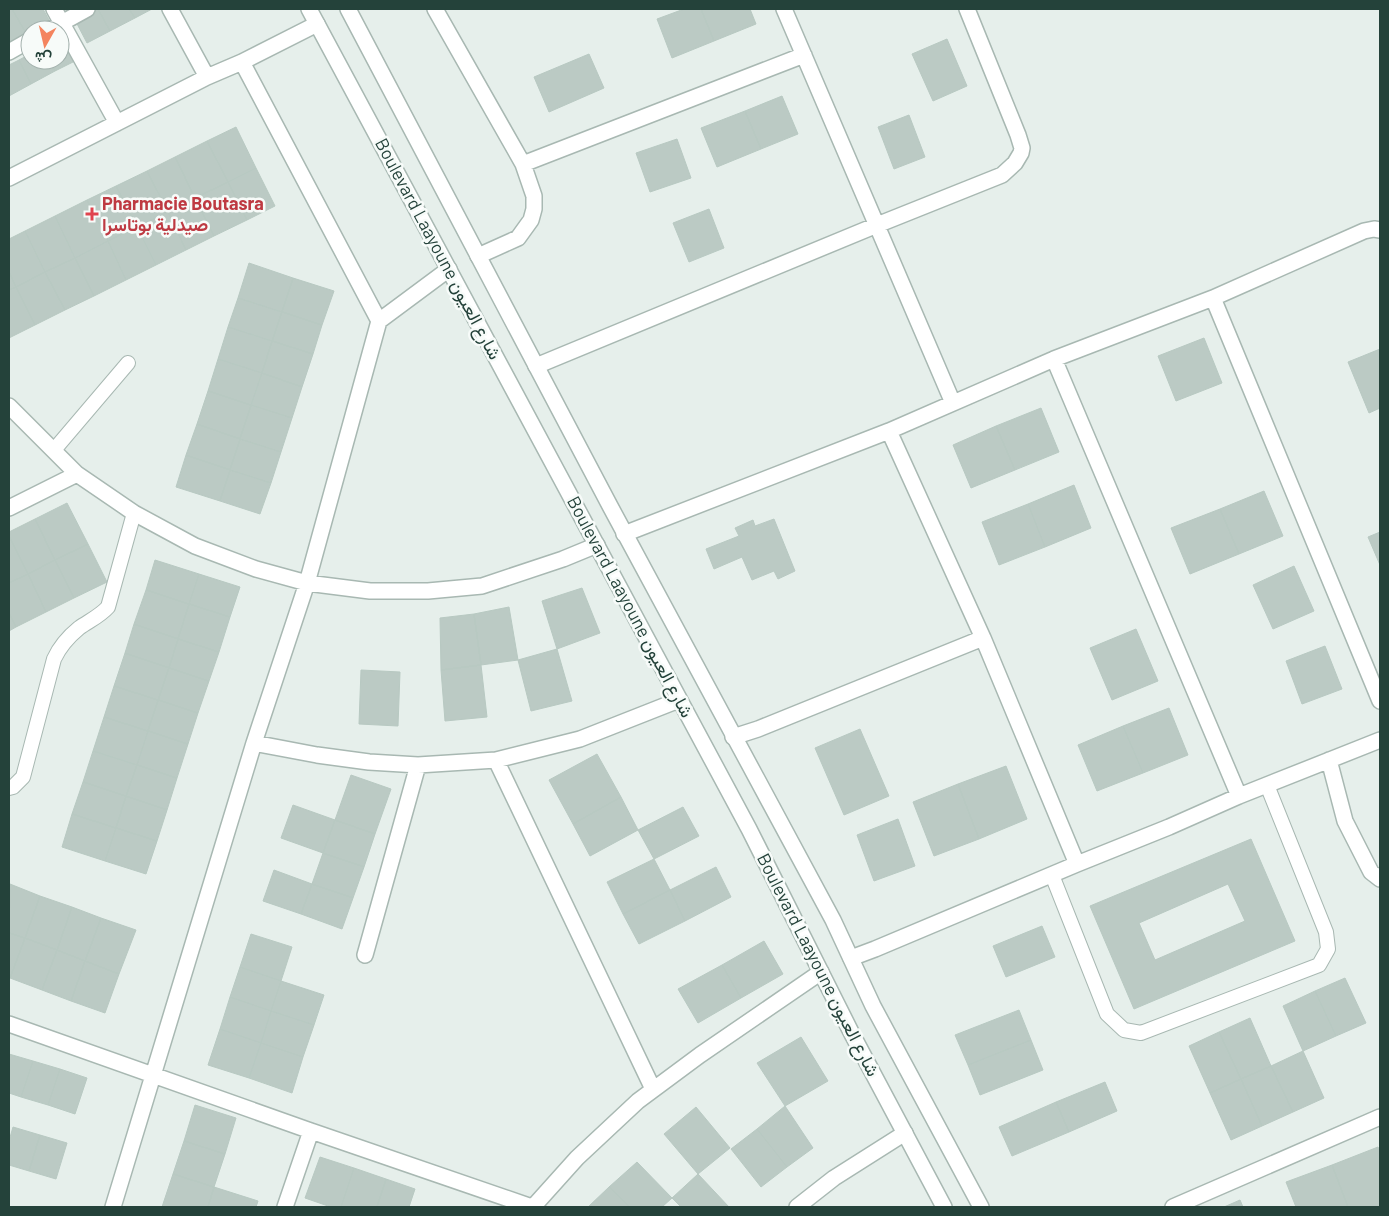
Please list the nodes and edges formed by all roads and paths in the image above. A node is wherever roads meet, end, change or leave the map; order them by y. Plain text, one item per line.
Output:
1 (87, 9) edge
2 (170, 9) edge
3 (309, 9) edge
4 (348, 9) edge
5 (435, 9) edge
6 (784, 9) edge
7 (967, 9) edge
8 (66, 20) edge
9 (317, 24) junction
10 (20, 46) edge
11 (70, 49) edge
12 (9, 52) edge
13 (804, 55) junction
14 (242, 62) junction
15 (207, 77) junction
16 (117, 123) junction
17 (523, 164) junction
18 (9, 178) edge
19 (876, 225) junction
20 (1380, 230) edge
21 (478, 256) junction
22 (449, 269) junction
23 (1213, 298) junction
24 (379, 321) junction
25 (1054, 359) junction
26 (128, 363) dead end
27 (536, 366) junction
28 (953, 403) junction
29 (9, 406) edge
30 (889, 432) junction
31 (54, 450) junction
32 (78, 474) junction
33 (9, 508) edge
34 (134, 513) junction
35 (624, 534) junction
36 (596, 545) junction
37 (307, 583) junction
38 (983, 638) junction
39 (679, 700) junction
40 (1380, 701) edge
41 (733, 737) junction
42 (1380, 740) edge
43 (254, 743) junction
44 (496, 760) junction
45 (1329, 760) junction
46 (418, 765) junction
47 (1267, 784) junction
48 (9, 788) edge
49 (1239, 796) junction
50 (1077, 864) junction
51 (1052, 875) junction
52 (1380, 879) edge
53 (365, 955) dead end
54 (851, 958) junction
55 (820, 972) junction
56 (9, 1024) edge
57 (154, 1076) junction
58 (653, 1089) junction
59 (1380, 1117) edge
60 (311, 1131) junction
61 (905, 1134) junction
62 (113, 1207) edge
63 (285, 1207) edge
64 (532, 1207) edge
65 (797, 1207) edge
66 (944, 1207) edge
67 (981, 1207) edge
68 (1173, 1207) edge

1 - 8 street
2 - 15 street
3 - 9 street, Boulevard Laayoune شارع العيون
4 - 21 street, Boulevard Laayoune شارع العيون
5 - 17 street
6 - 13 street
7 - 19 street
9 - 14 street
9 - 22 street, Boulevard Laayoune شارع العيون
10 - 12 street
11 - 16 street
13 - 17 street
13 - 19 street
14 - 15 street
14 - 24 street
15 - 16 street
16 - 18 street
17 - 21 street
19 - 27 street
19 - 28 street
20 - 23 street
21 - 27 street, Boulevard Laayoune شارع العيون
22 - 24 street
22 - 36 street, Boulevard Laayoune شارع العيون
23 - 25 street
23 - 40 street
24 - 37 street
25 - 28 street
25 - 49 street
26 - 31 lane
27 - 35 street, Boulevard Laayoune شارع العيون
28 - 30 street
29 - 31 street
30 - 35 street
30 - 38 street
31 - 32 street
32 - 33 street
32 - 34 street
34 - 37 street
34 - 48 lane
35 - 41 street, Boulevard Laayoune شارع العيون
36 - 37 street
36 - 39 street, Boulevard Laayoune شارع العيون
37 - 43 street
38 - 41 street
38 - 50 street
39 - 44 street
39 - 55 street, Boulevard Laayoune شارع العيون
41 - 54 street, Boulevard Laayoune شارع العيون
42 - 45 street
43 - 46 street
43 - 57 street
44 - 46 street
44 - 58 street
45 - 47 street
45 - 52 street
46 - 53 street
47 - 49 street
47 - 51 lane
49 - 50 street
50 - 51 street
51 - 54 street
54 - 67 street, Boulevard Laayoune شارع العيون
55 - 58 street
55 - 61 street, Boulevard Laayoune شارع العيون
56 - 57 street
57 - 60 street
57 - 62 street
58 - 64 street
59 - 68 street
60 - 63 street
60 - 64 street
61 - 65 street
61 - 66 street, Boulevard Laayoune شارع العيون

